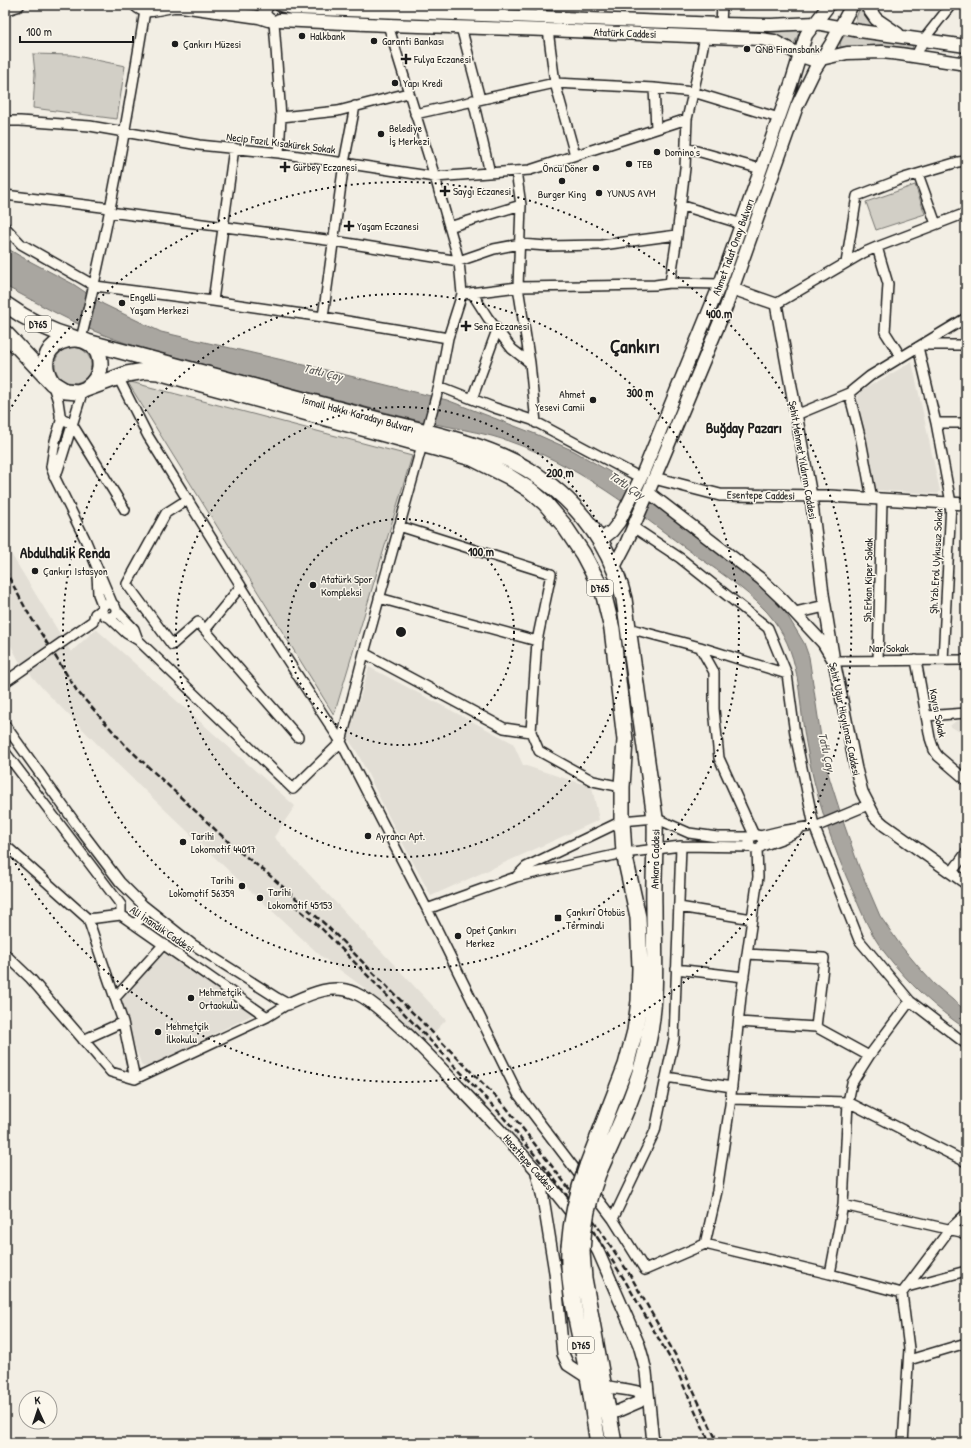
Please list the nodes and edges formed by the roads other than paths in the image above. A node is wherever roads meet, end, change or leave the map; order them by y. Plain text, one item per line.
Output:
1 (18, 5) edge
2 (268, 5) edge
3 (279, 5) edge
4 (722, 5) edge
5 (829, 5) edge
6 (852, 5) edge
7 (866, 5) edge
8 (952, 5) edge
9 (144, 7) edge
10 (378, 8) edge
11 (5, 9) edge
12 (541, 11) edge
13 (274, 20) junction
14 (814, 23) junction
15 (721, 24) junction
16 (388, 25) junction
17 (461, 27) junction
18 (840, 28) junction
19 (548, 30) junction
20 (705, 36) junction
21 (903, 36) junction
22 (924, 39) junction
23 (966, 46) edge
24 (800, 55) junction
25 (916, 56) junction
26 (821, 59) junction
27 (966, 64) edge
28 (555, 83) junction
29 (654, 88) junction
30 (693, 92) junction
31 (408, 93) junction
32 (477, 100) junction
33 (355, 106) junction
34 (415, 114) junction
35 (281, 117) junction
36 (779, 118) junction
37 (687, 119) junction
38 (5, 121) edge
39 (656, 128) junction
40 (125, 133) junction
41 (234, 148) junction
42 (686, 148) junction
43 (279, 153) junction
44 (575, 155) junction
45 (966, 161) edge
46 (344, 163) junction
47 (761, 169) junction
48 (516, 171) junction
49 (490, 173) junction
50 (918, 174) junction
51 (435, 177) junction
52 (5, 195) edge
53 (521, 205) junction
54 (680, 205) junction
55 (110, 210) junction
56 (966, 213) edge
57 (742, 224) junction
58 (936, 224) junction
59 (5, 227) edge
60 (449, 227) junction
61 (224, 228) junction
62 (677, 235) junction
63 (334, 241) junction
64 (520, 244) junction
65 (877, 247) junction
66 (458, 261) junction
67 (846, 263) junction
68 (670, 283) junction
69 (720, 284) junction
70 (518, 287) junction
71 (733, 289) junction
72 (93, 290) junction
73 (472, 293) junction
74 (462, 294) junction
75 (213, 300) junction
76 (5, 304) edge
77 (776, 304) junction
78 (323, 317) junction
79 (966, 318) edge
80 (497, 330) junction
81 (5, 333) edge
82 (81, 337) junction
83 (448, 338) junction
84 (920, 346) junction
85 (966, 346) edge
86 (901, 357) junction
87 (530, 363) junction
88 (118, 376) junction
89 (52, 383) junction
90 (440, 386) junction
91 (83, 390) junction
92 (849, 393) junction
93 (472, 399) junction
94 (796, 415) junction
95 (60, 417) junction
96 (536, 423) junction
97 (936, 423) junction
98 (966, 423) edge
99 (72, 424) junction
100 (425, 435) junction
101 (54, 477) junction
102 (654, 478) junction
103 (638, 482) junction
104 (647, 493) junction
105 (811, 496) junction
106 (188, 499) junction
107 (877, 499) junction
108 (951, 503) junction
109 (966, 504) edge
110 (125, 510) dead end
111 (635, 523) junction
112 (399, 526) junction
113 (601, 540) junction
114 (614, 567) junction
115 (96, 568) junction
116 (241, 586) junction
117 (380, 598) junction
118 (114, 606) junction
119 (825, 606) junction
120 (105, 612) junction
121 (795, 612) junction
122 (628, 628) junction
123 (205, 630) junction
124 (138, 640) junction
125 (537, 641) junction
126 (700, 646) junction
127 (364, 653) junction
128 (878, 660) junction
129 (916, 660) junction
130 (943, 660) junction
131 (966, 660) edge
132 (834, 661) junction
133 (787, 674) junction
134 (5, 682) edge
135 (966, 713) edge
136 (926, 716) junction
137 (5, 725) edge
138 (531, 732) junction
139 (298, 737) dead end
140 (341, 742) junction
141 (5, 752) edge
142 (966, 780) edge
143 (622, 787) junction
144 (868, 805) junction
145 (655, 818) junction
146 (622, 821) junction
147 (813, 826) junction
148 (756, 842) junction
149 (681, 846) junction
150 (656, 849) junction
151 (7, 851) edge
152 (624, 853) junction
153 (966, 853) edge
154 (951, 873) junction
155 (516, 877) junction
156 (966, 883) edge
157 (140, 901) junction
158 (679, 907) junction
159 (121, 910) junction
160 (428, 910) junction
161 (88, 919) junction
162 (752, 919) junction
163 (134, 924) junction
164 (164, 944) junction
165 (5, 954) edge
166 (747, 954) junction
167 (676, 969) junction
168 (744, 977) junction
169 (115, 998) junction
170 (910, 1001) junction
171 (288, 1004) junction
172 (267, 1017) junction
173 (123, 1022) junction
174 (739, 1022) junction
175 (816, 1027) junction
176 (957, 1038) junction
177 (84, 1040) junction
178 (966, 1044) edge
179 (966, 1049) edge
180 (869, 1056) junction
181 (666, 1077) junction
182 (135, 1079) junction
183 (732, 1087) junction
184 (730, 1099) junction
185 (848, 1102) junction
186 (966, 1162) edge
187 (593, 1170) junction
188 (537, 1171) junction
189 (843, 1205) junction
190 (966, 1214) edge
191 (612, 1219) junction
192 (950, 1229) junction
193 (966, 1235) edge
194 (705, 1244) junction
195 (575, 1249) junction
196 (966, 1272) edge
197 (830, 1274) junction
198 (905, 1290) junction
199 (966, 1343) edge
200 (909, 1360) junction
201 (588, 1378) junction
202 (603, 1386) junction
203 (647, 1395) junction
204 (609, 1415) junction
205 (598, 1443) edge
206 (614, 1443) edge
207 (653, 1443) edge
208 (903, 1443) edge

1 - 11 main road
2 - 13 main road
3 - 10 main road, Atatürk Caddesi
3 - 13 main road
4 - 15 street
5 - 14 main road, Ahmet Talat Onay Bulvarı
6 - 18 main road, Ahmet Talat Onay Bulvarı
7 - 21 main road
8 - 22 street
9 - 13 main road, Atatürk Caddesi
9 - 40 street
10 - 12 main road, Atatürk Caddesi
12 - 15 main road, Atatürk Caddesi
13 - 16 main road, Atatürk Caddesi
13 - 35 street
14 - 15 main road, Atatürk Caddesi
14 - 18 main road, Atatürk Caddesi
14 - 24 main road, Ahmet Talat Onay Bulvarı
16 - 17 main road, Atatürk Caddesi
16 - 31 street
17 - 19 main road, Atatürk Caddesi
17 - 32 street
18 - 21 main road, Atatürk Caddesi
18 - 26 main road, Ahmet Talat Onay Bulvarı
19 - 20 main road, Atatürk Caddesi
19 - 28 street
20 - 24 main road, Atatürk Caddesi
20 - 30 street
21 - 22 main road, Atatürk Caddesi
22 - 23 main road, Atatürk Caddesi
22 - 25 street
24 - 26 main road, Atatürk Caddesi
24 - 36 main road, Ahmet Talat Onay Bulvarı
25 - 26 main road, Atatürk Caddesi
25 - 27 main road, Atatürk Caddesi
26 - 71 main road, Ahmet Talat Onay Bulvarı
28 - 29 street
28 - 32 street
28 - 44 street
29 - 30 street
29 - 39 street
30 - 36 street
30 - 37 street
31 - 33 street
31 - 34 street
32 - 34 street
32 - 49 street
33 - 35 street
33 - 46 street
34 - 51 street
35 - 43 street
36 - 47 main road, Ahmet Talat Onay Bulvarı
37 - 39 street, Necip Fazıl Kısakürek Sokak
37 - 42 street
38 - 40 street, Necip Fazıl Kısakürek Sokak
39 - 44 street, Necip Fazıl Kısakürek Sokak
40 - 41 street, Necip Fazıl Kısakürek Sokak
40 - 55 street
41 - 43 street, Necip Fazıl Kısakürek Sokak
41 - 61 street
42 - 47 street
42 - 54 street
43 - 46 street, Necip Fazıl Kısakürek Sokak
44 - 48 street, Necip Fazıl Kısakürek Sokak
45 - 50 street
46 - 51 street, Necip Fazıl Kısakürek Sokak
46 - 63 street
47 - 57 main road, Ahmet Talat Onay Bulvarı
48 - 49 street, Necip Fazıl Kısakürek Sokak
48 - 53 street
49 - 51 street, Necip Fazıl Kısakürek Sokak
50 - 58 street
50 - 67 street
51 - 60 street
52 - 55 street
53 - 60 street
53 - 64 street
54 - 57 street
54 - 62 street
55 - 61 street
55 - 72 street
56 - 58 street
57 - 69 main road, Ahmet Talat Onay Bulvarı
58 - 65 street
59 - 72 street
60 - 66 street
61 - 63 street
61 - 75 street
62 - 64 street
62 - 68 street
63 - 66 street
63 - 78 street
64 - 66 street
64 - 70 street
65 - 67 street
65 - 86 street
66 - 74 street
67 - 77 street
68 - 69 street
68 - 70 street
69 - 103 main road, Ahmet Talat Onay Bulvarı
70 - 73 street
70 - 87 street
71 - 77 street
71 - 102 main road, Ahmet Talat Onay Bulvarı
72 - 75 street
72 - 82 street
73 - 74 street
73 - 80 street
74 - 83 street
75 - 78 street
76 - 82 highway, İsmail Hakkı Karadayı Bulvarı / D765
77 - 94 street, Şehit Mehmet Yıldırım Caddesi
78 - 83 street
79 - 84 street
80 - 87 street
80 - 93 street
81 - 89 highway, D765
82 - 89 highway
82 - 91 highway
82 - 100 highway, İsmail Hakkı Karadayı Bulvarı / D765
83 - 90 street
84 - 85 street
84 - 86 street
84 - 97 street, Şh.Yzb.Erol Uykusuz Sokak
86 - 92 street
87 - 96 street
88 - 91 highway, D765
88 - 100 highway, D765
88 - 106 street
89 - 91 highway
89 - 95 street
90 - 93 street
90 - 100 street
91 - 99 street
92 - 94 street
92 - 107 street, Şh.Erkan Kiper Sokak
93 - 96 street
94 - 105 street, Şehit Mehmet Yıldırım Caddesi
95 - 99 street
95 - 101 street
96 - 103 street
97 - 98 street
97 - 108 street, Şh.Yzb.Erol Uykusuz Sokak
99 - 101 street
99 - 110 street
100 - 112 street
100 - 113 highway, İsmail Hakkı Karadayı Bulvarı / D765
100 - 143 highway, D765
101 - 115 street
102 - 104 main road, Ahmet Talat Onay Bulvarı
102 - 105 street, Esentepe Caddesi
103 - 113 main road, Ahmet Talat Onay Bulvarı
104 - 111 main road, Ahmet Talat Onay Bulvarı
104 - 121 street, Şehit Uğur Hiçyılmaz Caddesi
105 - 107 street, Esentepe Caddesi
105 - 119 street, Şehit Mehmet Yıldırım Caddesi
106 - 116 street
106 - 123 street
107 - 108 street, Esentepe Caddesi
107 - 128 street, Şh.Erkan Kiper Sokak
108 - 109 street, Esentepe Caddesi
108 - 130 street, Şh.Yzb.Erol Uykusuz Sokak
111 - 114 main road
111 - 133 street
112 - 117 street
112 - 125 street
113 - 114 highway, Ankara Caddesi / D765
114 - 122 highway, Ankara Caddesi / D765
115 - 118 street
115 - 120 street
116 - 123 street
116 - 140 street
117 - 125 street
117 - 127 street
118 - 120 street
118 - 124 street
119 - 121 street
119 - 132 street, Şehit Mehmet Yıldırım Caddesi
120 - 124 street
120 - 134 street, bridge
121 - 132 street, Şehit Uğur Hiçyılmaz Caddesi
122 - 126 street
122 - 145 highway, Ankara Caddesi / D765
123 - 139 street
124 - 140 street
125 - 138 street
126 - 133 street
126 - 148 street
127 - 138 street
127 - 140 street
128 - 129 street, Nar Sokak
128 - 132 street, Nar Sokak
129 - 130 street, Nar Sokak
129 - 136 street, Kayısı Sokak
130 - 131 street, Nar Sokak
132 - 144 street, Şehit Uğur Hiçyılmaz Caddesi
133 - 147 street
135 - 136 street
136 - 142 street, Kayısı Sokak
137 - 157 street
138 - 143 street
140 - 160 street
141 - 159 street
143 - 146 highway, D765
144 - 147 street
144 - 154 street, Şehit Uğur Hiçyılmaz Caddesi
145 - 146 street
145 - 148 street
145 - 150 highway, Ankara Caddesi / D765
146 - 152 highway, D765
146 - 155 street
147 - 148 street
147 - 170 street
148 - 149 street
148 - 162 street
149 - 150 street
149 - 158 street
150 - 152 street
150 - 187 highway, Ankara Caddesi / D765
151 - 161 street
152 - 155 street
152 - 187 highway, D765
153 - 154 street
154 - 156 street, Şehit Uğur Hiçyılmaz Caddesi
155 - 160 street
157 - 159 street
157 - 163 street
157 - 171 street
158 - 162 street
158 - 167 street
159 - 161 street, Ali İnandık Caddesi
159 - 163 street, Ali İnandık Caddesi
160 - 191 street
161 - 169 street
162 - 166 street
163 - 164 street, Ali İnandık Caddesi
164 - 169 street
164 - 172 street, Ali İnandık Caddesi
165 - 177 street
166 - 168 street
166 - 175 street
167 - 168 street
167 - 181 street
168 - 174 street
169 - 173 street
170 - 176 street
170 - 180 street
171 - 172 street
171 - 188 street, Hacettepe Caddesi
172 - 182 street
173 - 177 street
173 - 182 street
174 - 175 street
174 - 183 street
175 - 180 street
176 - 178 street
176 - 179 street
177 - 182 street
180 - 185 street
181 - 183 street
181 - 191 street
183 - 184 street
184 - 185 street
184 - 194 street
185 - 186 street
185 - 189 street
187 - 195 highway, D765, bridge
188 - 201 street
188 - 203 street, Hacettepe Caddesi
189 - 192 street
189 - 197 street
190 - 192 street
191 - 194 street
192 - 193 street
192 - 198 street
194 - 197 street
195 - 201 highway, D765
195 - 202 highway, D765
196 - 198 street
197 - 198 street
198 - 200 street
199 - 200 street
200 - 208 street
201 - 205 highway, D765
202 - 203 street
202 - 204 highway, D765
203 - 204 street
203 - 207 street, Hacettepe Caddesi
204 - 206 highway, D765

